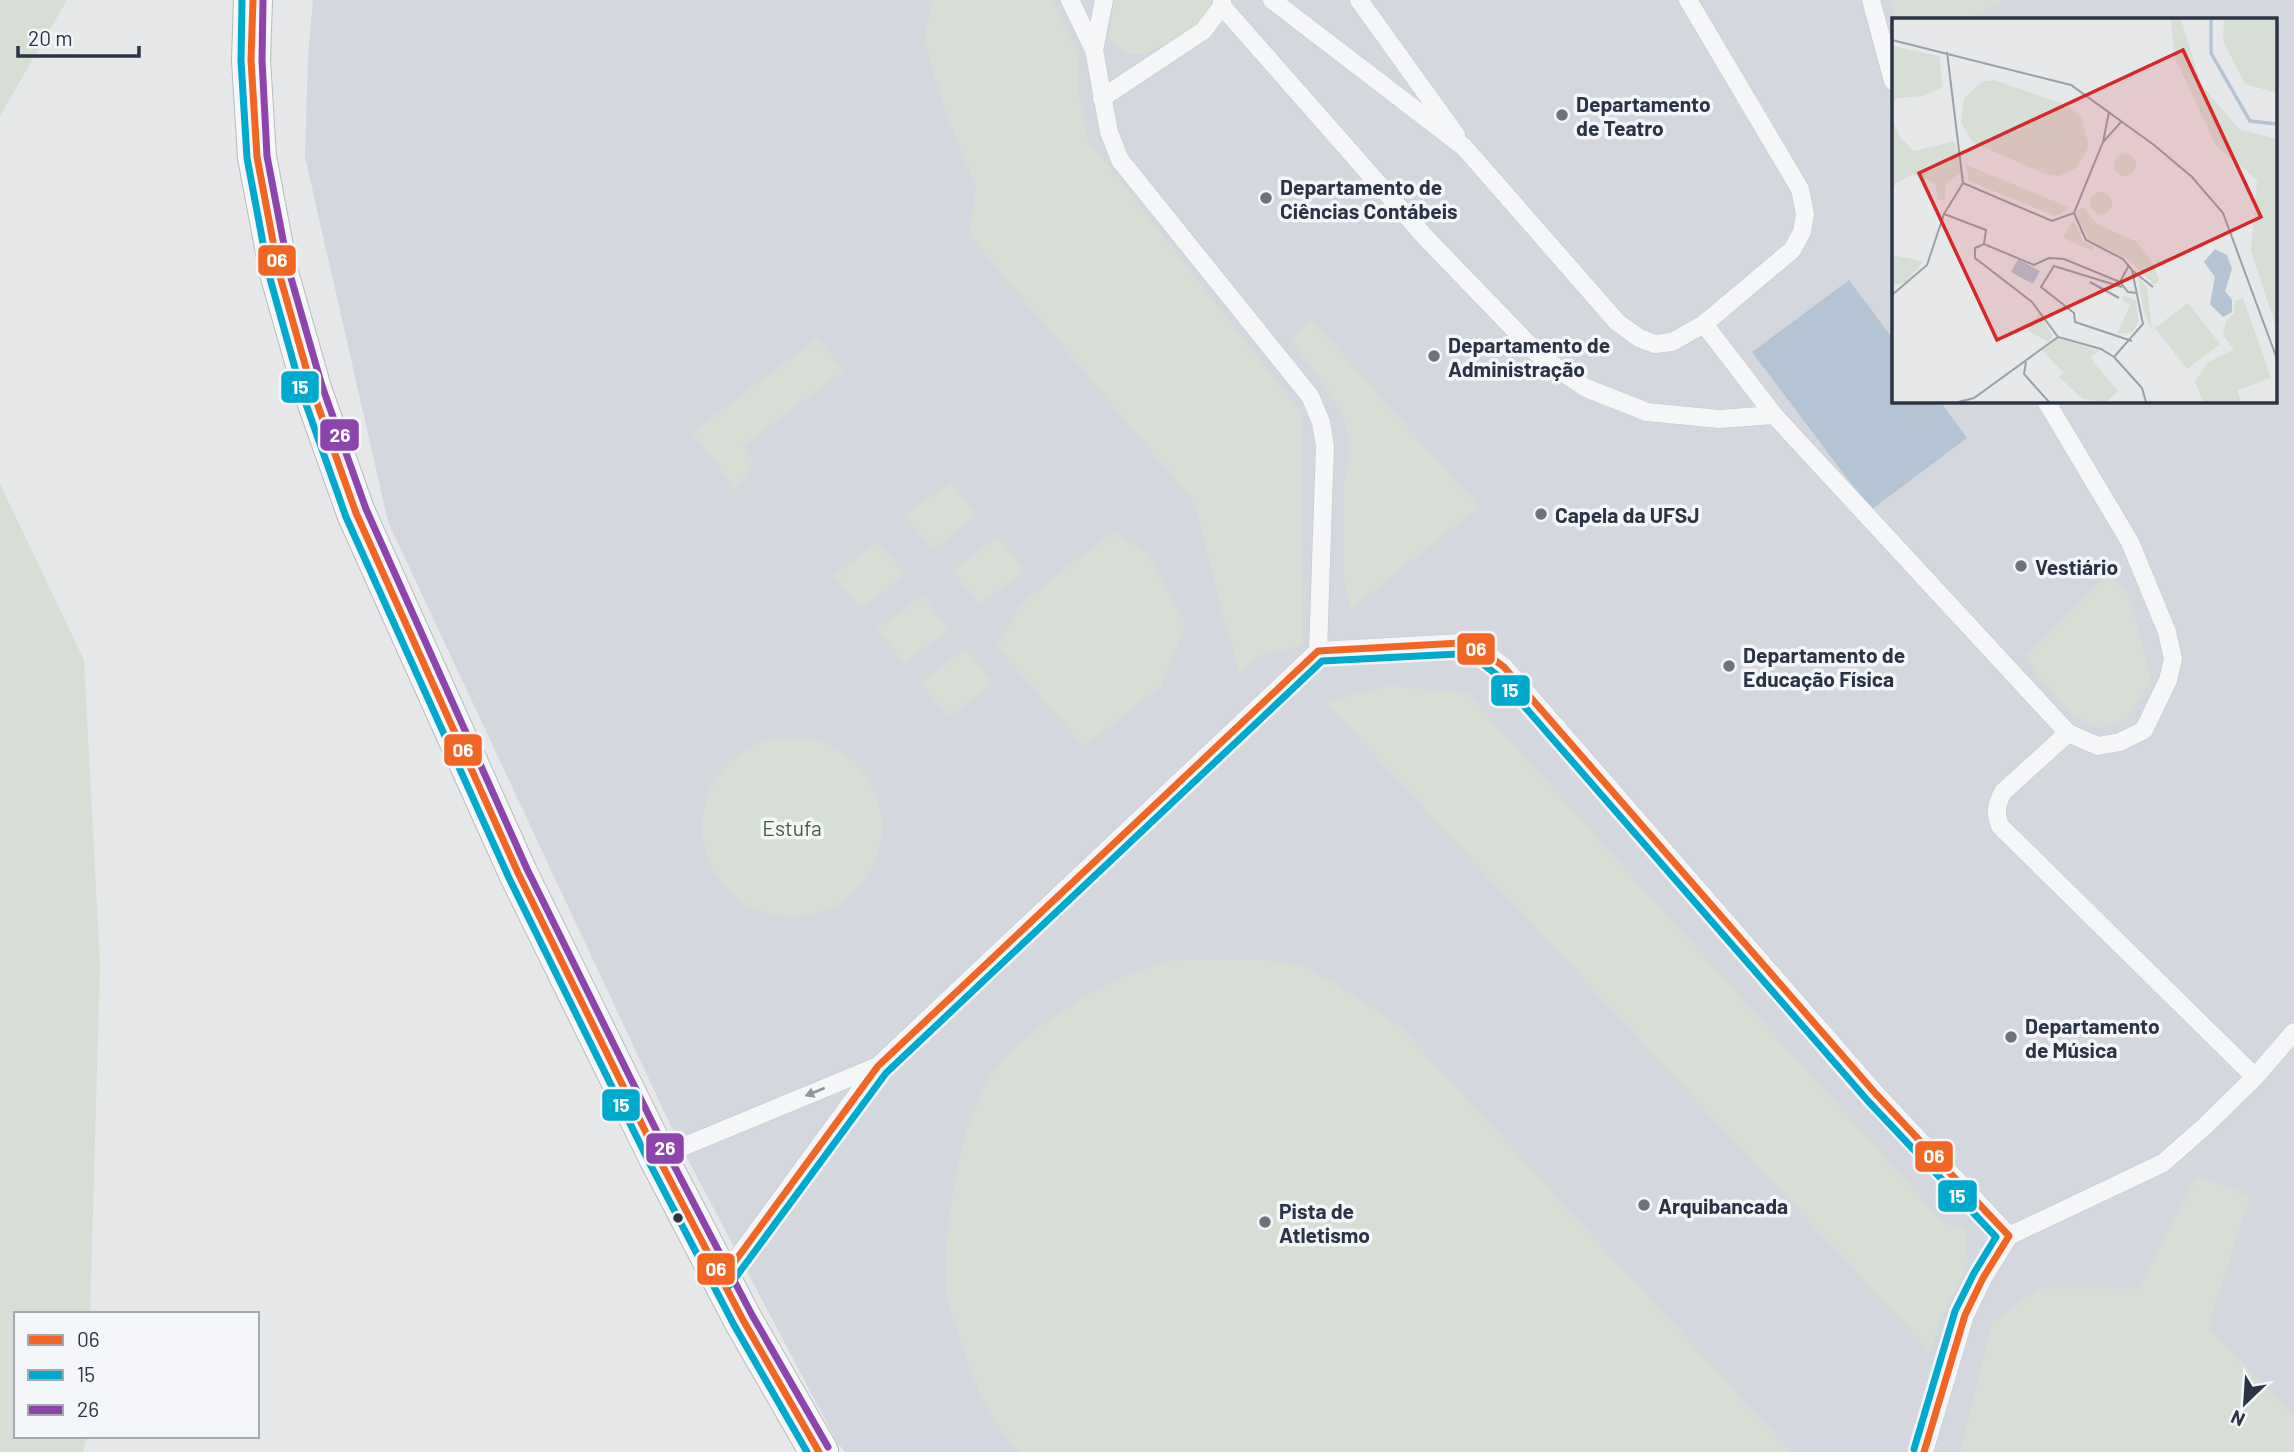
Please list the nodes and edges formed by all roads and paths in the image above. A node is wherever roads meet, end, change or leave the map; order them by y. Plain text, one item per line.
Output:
1 (253, 0) edge
2 (1070, 0) edge
3 (1104, 0) edge
4 (1272, 0) edge
5 (1359, 0) edge
6 (1688, 0) edge
7 (1871, 0) edge
8 (1222, 3) edge
9 (1094, 50) junction
10 (1892, 77) edge
11 (1102, 98) junction
12 (1464, 147) junction
13 (1703, 324) junction
14 (2047, 402) edge
15 (1774, 415) junction
16 (1318, 651) junction
17 (2067, 733) junction
18 (2294, 1032) edge
19 (878, 1066) junction
20 (2255, 1077) junction
21 (658, 1157) junction
22 (2009, 1236) junction
23 (722, 1279) junction
24 (819, 1452) edge
25 (1924, 1452) edge

1 - 21 highway
2 - 9 lane
3 - 9 lane
4 - 12 lane
5 - 12 lane
6 - 13 lane
7 - 10 lane
8 - 11 lane
8 - 15 lane
9 - 11 lane
11 - 16 lane
12 - 13 lane
13 - 15 lane
14 - 17 lane
15 - 17 lane
16 - 19 lane
16 - 22 lane
17 - 20 lane
18 - 20 lane
19 -> 21 lane
19 - 23 lane
20 - 22 lane
21 - 23 highway
22 - 25 lane
23 - 24 highway

